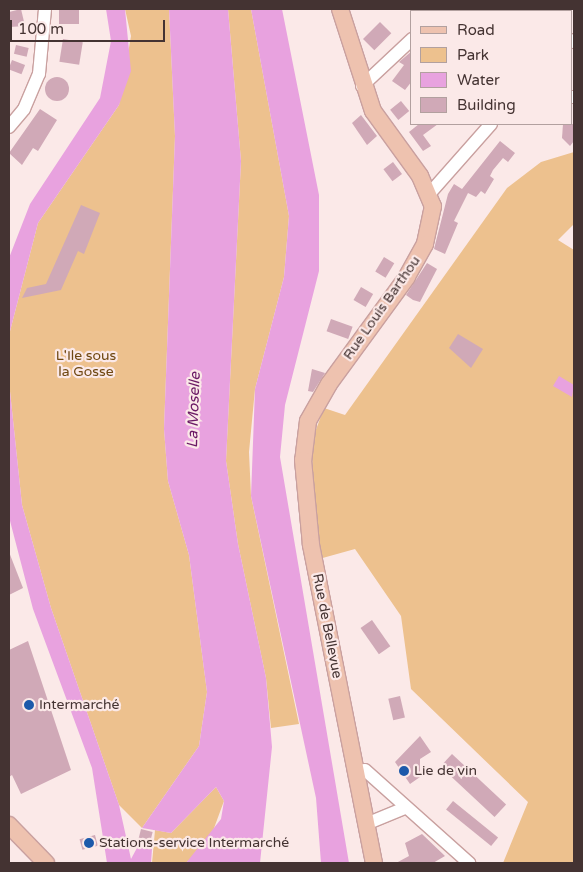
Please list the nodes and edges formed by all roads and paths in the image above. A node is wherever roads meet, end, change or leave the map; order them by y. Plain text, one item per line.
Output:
1 (45, 9) edge
2 (340, 9) edge
3 (410, 41) edge
4 (364, 84) junction
5 (489, 125) edge
6 (9, 127) edge
7 (430, 193) junction
8 (312, 415) joint
9 (356, 773) junction
10 (406, 808) junction
11 (366, 824) junction
12 (9, 825) edge
13 (46, 863) edge
14 (374, 863) edge
15 (469, 863) edge

1 - 6 street
2 - 4 main road
3 - 4 street
4 - 7 main road
5 - 7 street
7 - 8 main road, Rue Louis Barthou
8 - 9 main road, Rue de Bellevue
9 - 10 street
9 - 11 main road, Rue de Bellevue
10 - 11 street
10 - 15 street
11 - 14 main road, Rue de Bellevue
12 - 13 main road

